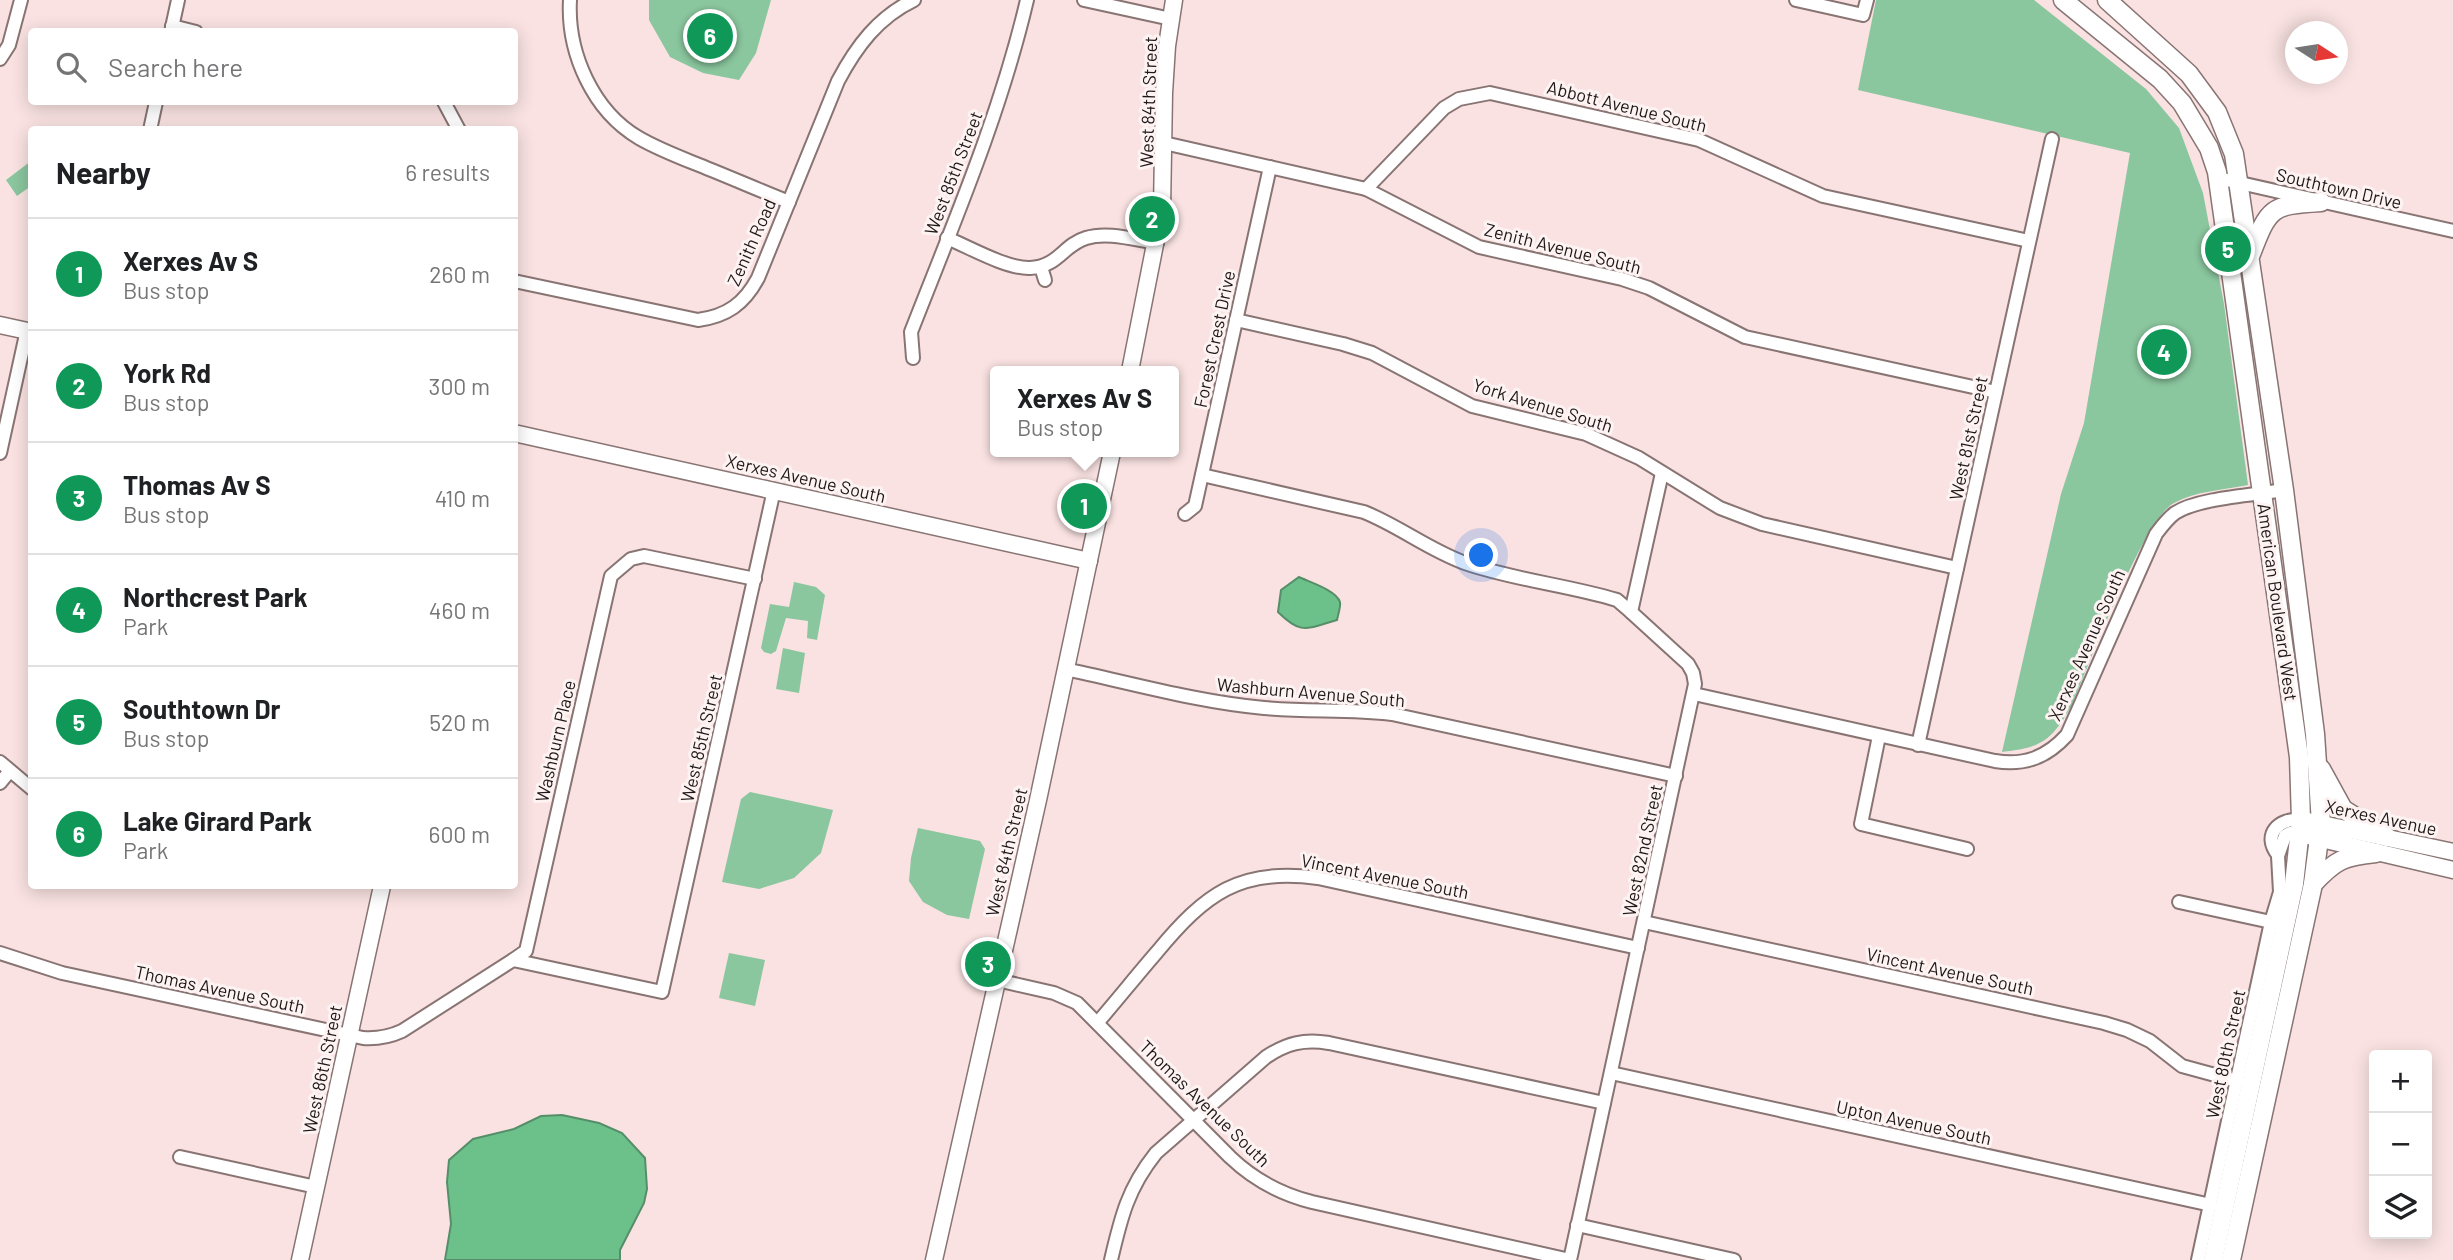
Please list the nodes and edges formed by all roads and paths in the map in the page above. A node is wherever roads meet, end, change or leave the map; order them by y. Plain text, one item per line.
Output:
1 (21, 0) edge
2 (178, 0) edge
3 (570, 0) edge
4 (914, 0) edge
5 (1027, 0) edge
6 (1084, 0) edge
7 (1174, 0) edge
8 (1796, 0) edge
9 (1867, 0) edge
10 (2063, 0) edge
11 (2107, 0) edge
12 (898, 4) edge
13 (1171, 19) junction
14 (172, 28) edge
15 (0, 60) edge
16 (155, 105) edge
17 (446, 105) edge
18 (151, 126) edge
19 (456, 126) edge
20 (2052, 139) dead end
21 (1164, 143) junction
22 (1270, 167) junction
23 (2218, 178) junction
24 (2239, 182) junction
25 (1366, 190) junction
26 (789, 202) junction
27 (2321, 202) junction
28 (2453, 231) edge
29 (947, 238) junction
30 (2029, 241) junction
31 (1157, 243) junction
32 (2250, 258) junction
33 (1041, 267) junction
34 (1045, 281) dead end
35 (518, 284) edge
36 (1236, 320) junction
37 (0, 325) edge
38 (28, 331) edge
39 (28, 335) edge
40 (913, 358) dead end
41 (1131, 366) edge
42 (1996, 392) junction
43 (518, 434) edge
44 (0, 453) edge
45 (1111, 457) edge
46 (1662, 473) junction
47 (1202, 475) junction
48 (774, 490) junction
49 (2284, 490) junction
50 (2263, 494) junction
51 (1185, 514) dead end
52 (1089, 561) junction
53 (1957, 568) junction
54 (755, 579) junction
55 (1631, 612) junction
56 (1065, 669) junction
57 (1694, 694) junction
58 (1879, 736) junction
59 (1918, 745) junction
60 (2318, 764) junction
61 (5, 767) edge
62 (1676, 776) junction
63 (0, 783) edge
64 (28, 786) edge
65 (2300, 827) junction
66 (2320, 830) junction
67 (2387, 837) junction
68 (1967, 849) dead end
69 (2453, 852) edge
70 (2376, 853) junction
71 (2453, 870) edge
72 (2313, 884) junction
73 (382, 889) edge
74 (2179, 902) dead end
75 (1644, 922) junction
76 (2271, 922) junction
77 (1638, 948) junction
78 (0, 953) edge
79 (513, 960) junction
80 (996, 979) junction
81 (1098, 1022) junction
82 (349, 1035) junction
83 (1611, 1073) junction
84 (2237, 1081) junction
85 (1604, 1103) junction
86 (1193, 1120) junction
87 (180, 1157) dead end
88 (316, 1187) junction
89 (2211, 1205) junction
90 (1577, 1225) junction
91 (300, 1260) edge
92 (934, 1260) edge
93 (1111, 1260) edge
94 (1570, 1260) edge
95 (1734, 1260) edge
96 (2198, 1260) edge
97 (2213, 1260) edge
98 (2231, 1260) edge

1 - 15 street
2 - 14 street
3 - 26 street
4 - 12 street, Zenith Road
5 - 29 street, West 85th Street
6 - 13 street
7 - 13 street, West 84th Street
8 - 9 street
10 - 23 main road, American Boulevard West
11 - 24 main road, American Boulevard West
12 - 26 street, Zenith Road
13 - 21 street, West 84th Street
16 - 18 street
17 - 19 street
20 - 30 street, West 81st Street
21 - 22 street, Zenith Avenue South
21 - 31 street, West 84th Street
22 - 25 street, Zenith Avenue South
22 - 36 street, Forest Crest Drive
23 - 24 street, Southtown Drive
23 - 50 main road, American Boulevard West
24 - 27 street, Southtown Drive
24 - 32 main road, American Boulevard West
25 - 30 street, Abbott Avenue South
25 - 42 street, Zenith Avenue South
26 - 35 street, Zenith Road
27 - 28 street, Southtown Drive
27 - 32 main road
29 - 33 street
29 - 40 street, West 85th Street
30 - 42 street, West 81st Street
31 - 33 street
31 - 41 street, West 84th Street
32 - 49 main road, American Boulevard West
33 - 34 street
36 - 46 street, York Avenue South
36 - 47 street, Forest Crest Drive
37 - 38 street
39 - 44 street
42 - 53 street, West 81st Street
43 - 48 street, Xerxes Avenue South
45 - 52 street, West 84th Street
46 - 53 street, York Avenue South
46 - 55 street
47 - 51 street, Forest Crest Drive
47 - 55 street
48 - 52 street, Xerxes Avenue South
48 - 54 street, West 85th Street
49 - 50 street, Xerxes Avenue South
49 - 60 main road, American Boulevard West
50 - 59 street, Xerxes Avenue South
50 - 65 main road, American Boulevard West
52 - 56 street, West 84th Street
53 - 59 street, West 81st Street
54 - 79 street, Washburn Place
54 - 79 street, West 85th Street
55 - 57 street, West 82nd Street
56 - 62 street, Washburn Avenue South
56 - 80 street, West 84th Street
57 - 58 street, Xerxes Avenue South
57 - 62 street, West 82nd Street
58 - 59 street, Xerxes Avenue South
58 - 68 street
60 - 66 main road, American Boulevard West
60 - 67 main road
61 - 63 street
61 - 64 street
62 - 75 street, West 82nd Street
65 - 66 street, Xerxes Avenue
65 - 76 street, West 80th Street
65 - 97 main road, American Boulevard West
66 - 67 street, Xerxes Avenue
66 - 70 street
66 - 72 main road, American Boulevard West
67 - 69 street, Xerxes Avenue
70 - 71 street
70 - 72 main road
72 - 98 main road, American Boulevard West
73 - 82 street, West 86th Street
74 - 76 street
75 - 77 street, West 82nd Street
75 - 84 street, Vincent Avenue South
76 - 84 street, West 80th Street
77 - 81 street, Vincent Avenue South
77 - 83 street, West 82nd Street
78 - 82 street, Thomas Avenue South
79 - 82 street, Thomas Avenue South
80 - 81 street, Thomas Avenue South
80 - 92 street, West 84th Street
81 - 86 street, Thomas Avenue South
82 - 88 street, West 86th Street
83 - 85 street, West 82nd Street
83 - 89 street, Upton Avenue South
84 - 89 street, West 80th Street
85 - 86 street
85 - 90 street, West 82nd Street
86 - 93 street
86 - 94 street, Thomas Avenue South
87 - 88 street
88 - 91 street, West 86th Street
89 - 96 street, West 80th Street
90 - 94 street, West 82nd Street
90 - 95 street

